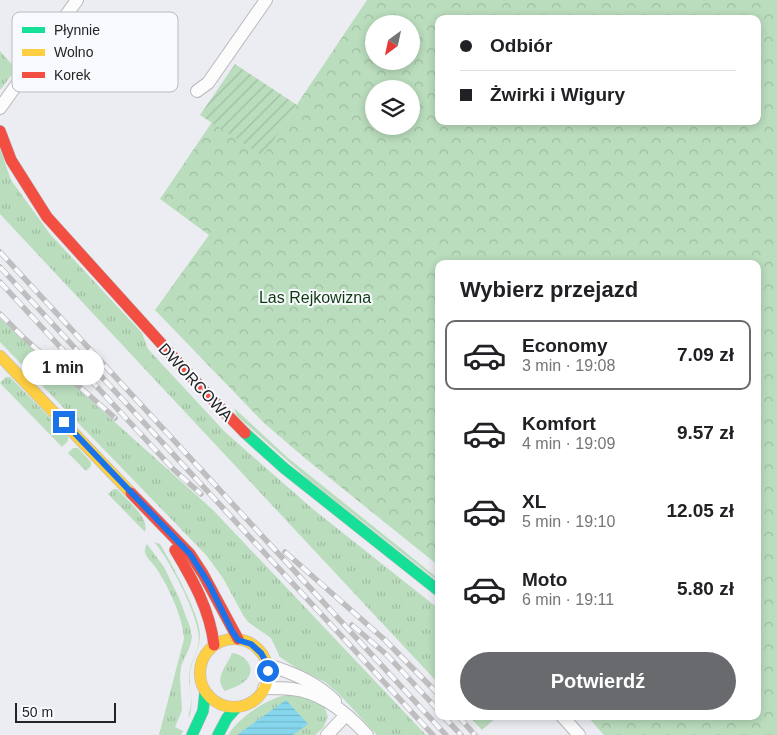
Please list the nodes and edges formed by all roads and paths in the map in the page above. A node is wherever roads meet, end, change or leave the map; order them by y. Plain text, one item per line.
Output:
1 (77, 0) edge
2 (266, 0) edge
3 (68, 12) edge
4 (12, 91) edge
5 (197, 91) dead end
6 (0, 108) edge
7 (0, 131) edge
8 (0, 356) edge
9 (161, 526) junction
10 (435, 588) edge
11 (238, 640) junction
12 (214, 645) junction
13 (267, 665) junction
14 (264, 688) junction
15 (205, 693) junction
16 (236, 708) junction
17 (346, 715) junction
18 (566, 720) edge
19 (192, 735) edge
20 (218, 735) edge
21 (327, 735) edge
22 (367, 735) edge
23 (579, 735) edge

1 - 3 street
2 - 5 street
4 - 6 street
7 - 10 main road, DWORCOWA
8 - 9 main road
9 - 11 main road
9 - 12 main road
11 - 12 main road
11 - 13 main road
12 - 15 main road
13 - 14 main road
13 - 17 street
14 - 16 main road
14 - 17 street
15 - 16 main road
15 - 19 main road
16 - 20 main road
17 - 21 street
17 - 22 street
18 - 23 street

